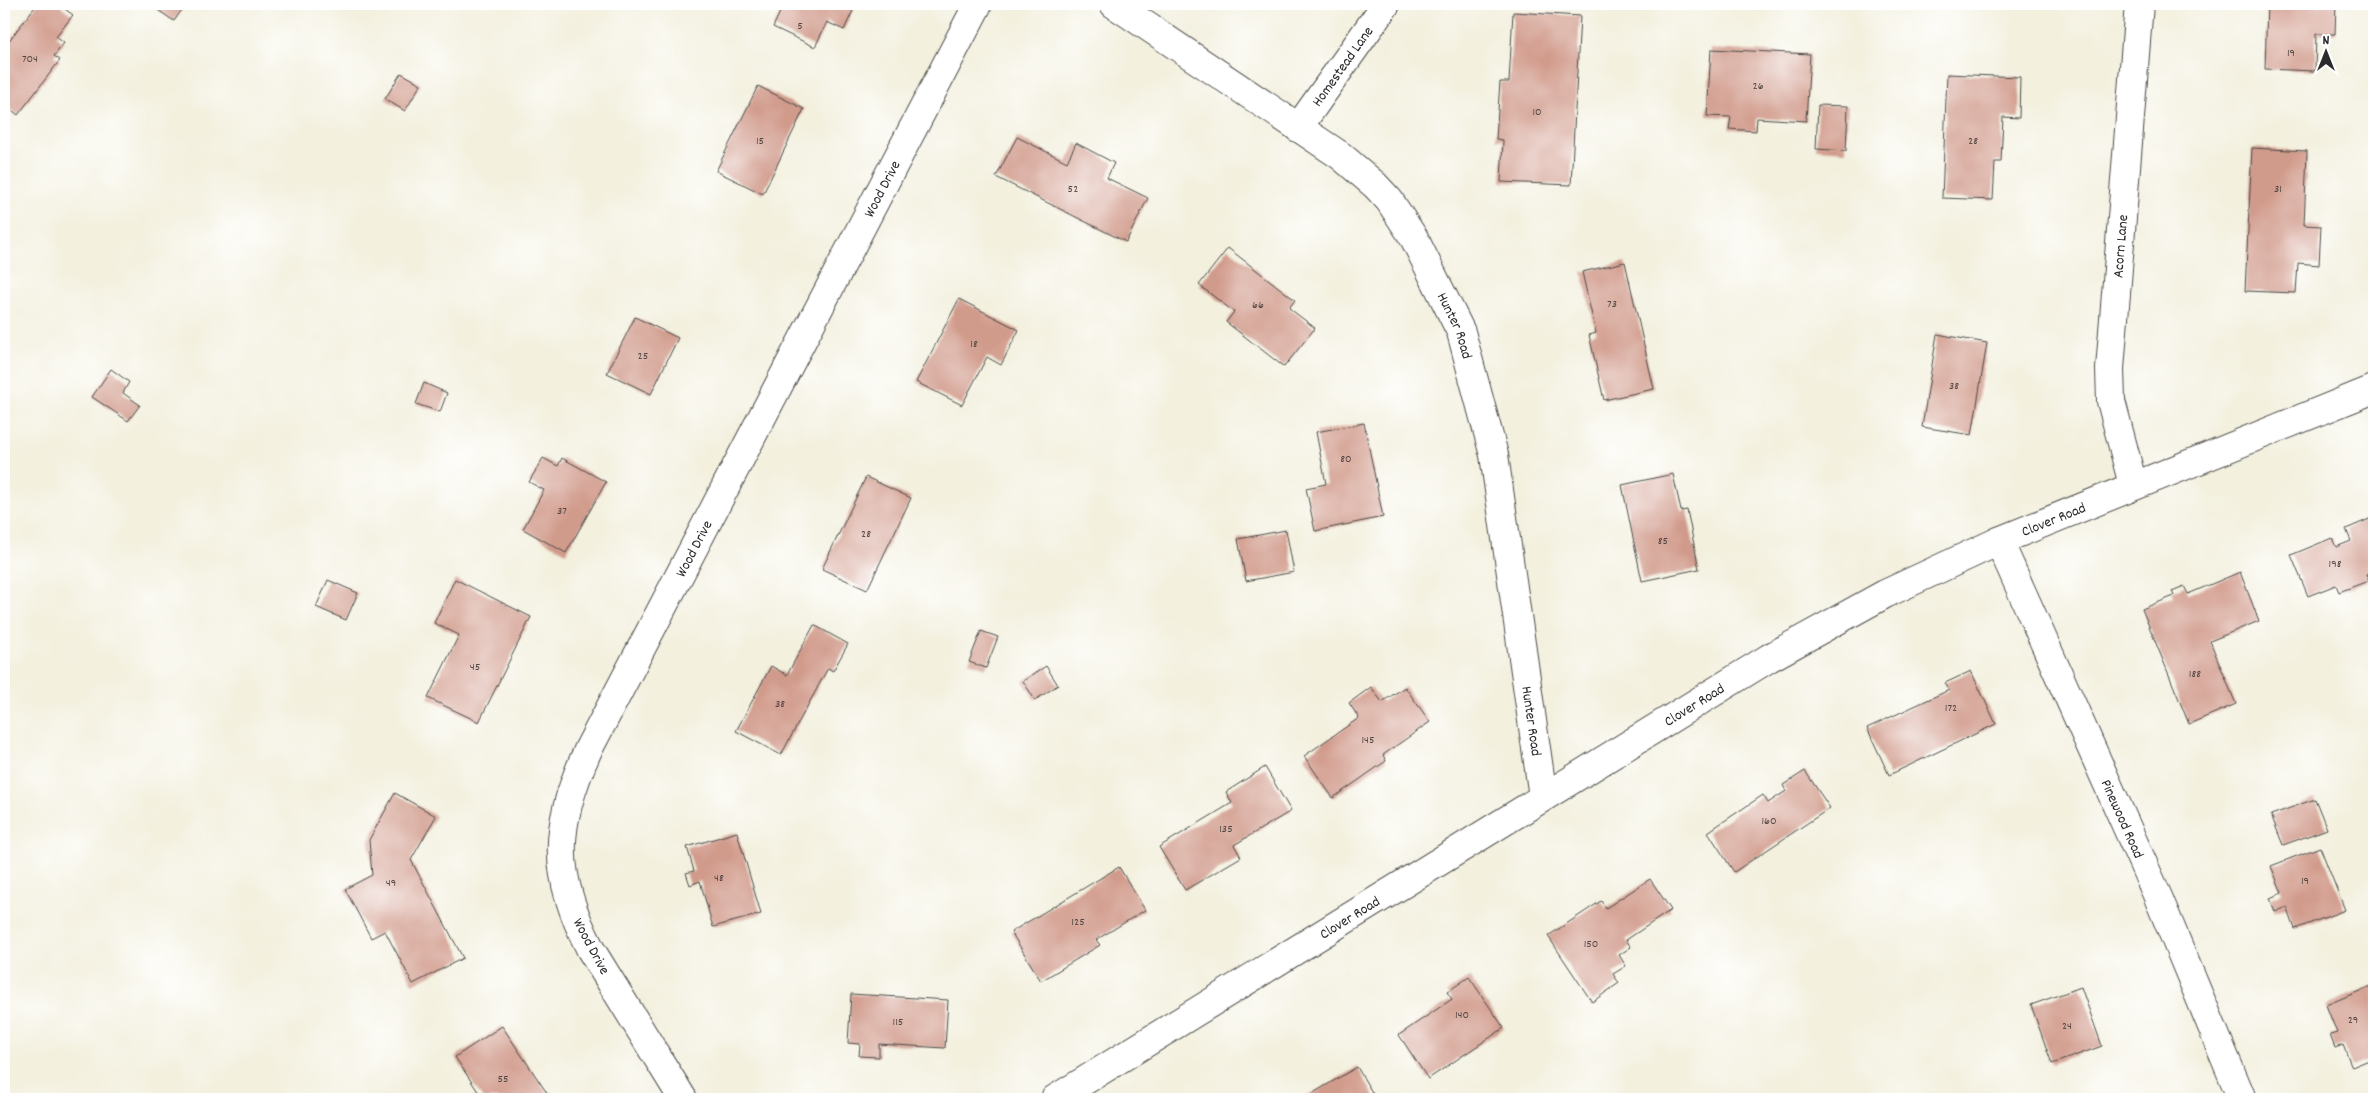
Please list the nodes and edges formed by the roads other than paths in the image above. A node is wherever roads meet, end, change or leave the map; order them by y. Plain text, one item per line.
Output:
1 (978, 4) edge
2 (1114, 4) edge
3 (1386, 4) edge
4 (2139, 4) edge
5 (1298, 128) junction
6 (2374, 389) edge
7 (2133, 485) junction
8 (1998, 541) junction
9 (1543, 797) junction
10 (684, 1099) edge
11 (1055, 1099) edge
12 (2242, 1099) edge

1 - 10 street, Wood Drive
2 - 5 street, Hunter Road
3 - 5 street, Homestead Lane
4 - 7 street, Acorn Lane
5 - 9 street, Hunter Road
6 - 7 street, Clover Road
7 - 8 street, Clover Road
8 - 9 street, Clover Road
8 - 12 street, Pinewood Road
9 - 11 street, Clover Road

